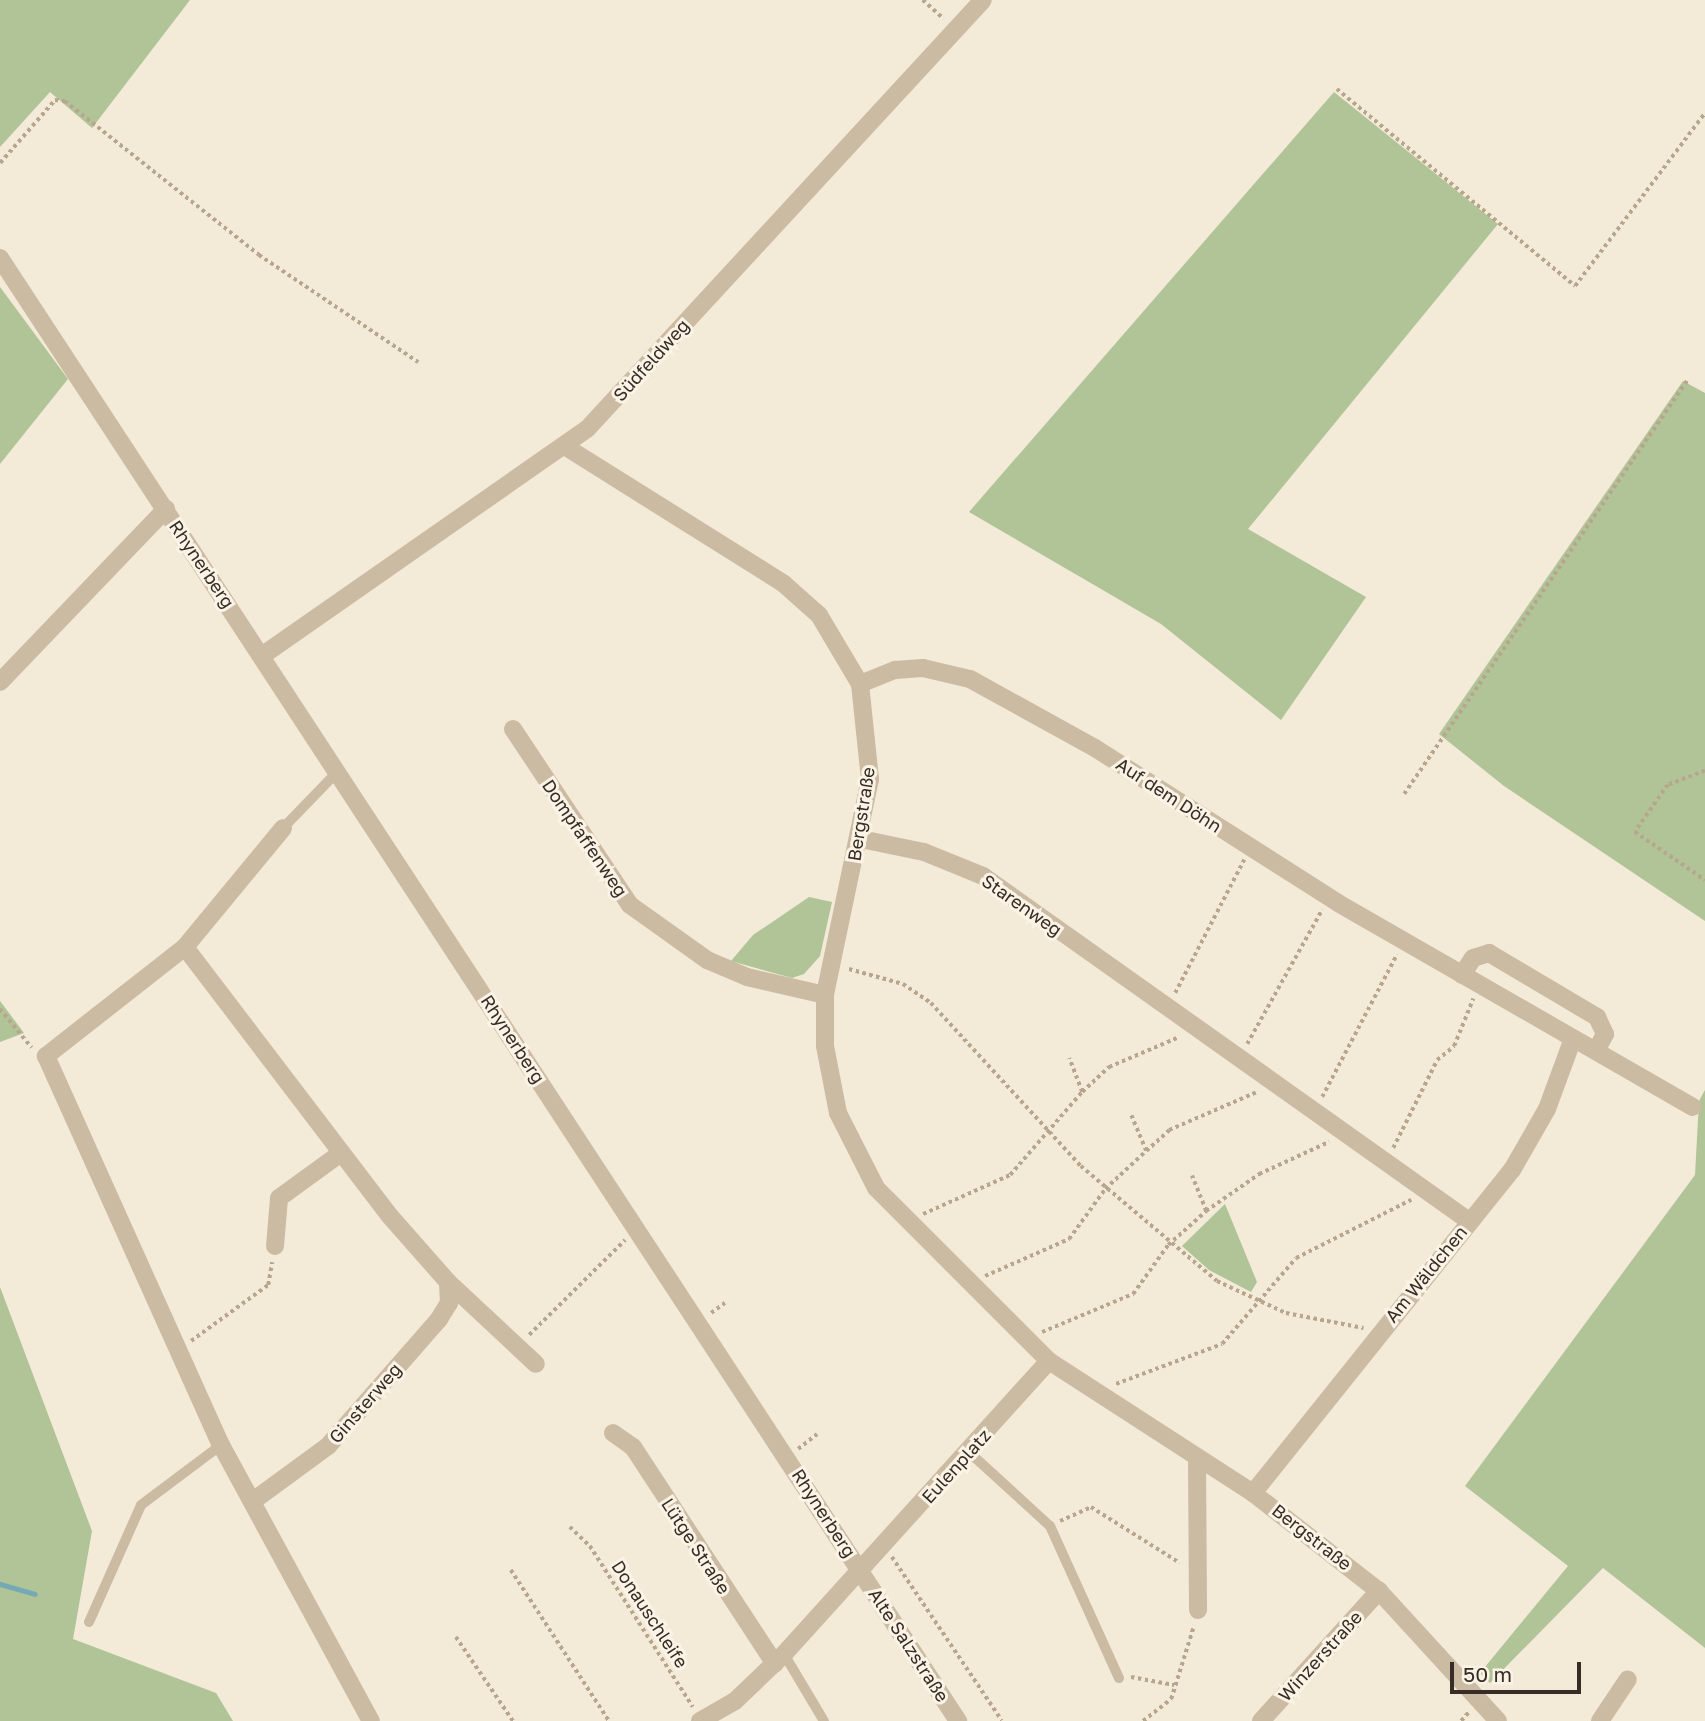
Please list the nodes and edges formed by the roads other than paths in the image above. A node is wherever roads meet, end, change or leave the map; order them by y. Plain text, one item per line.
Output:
1 (983, 0) edge
2 (0, 258) edge
3 (566, 447) junction
4 (166, 509) junction
5 (262, 655) junction
6 (0, 682) edge
7 (860, 684) junction
8 (513, 729) dead end
9 (338, 771) junction
10 (283, 828) joint
11 (861, 839) junction
12 (185, 947) junction
13 (1462, 975) junction
14 (825, 995) junction
15 (1572, 1041) junction
16 (1595, 1051) junction
17 (1693, 1107) dead end
18 (341, 1153) junction
19 (1469, 1221) junction
20 (275, 1246) road end
21 (448, 1282) junction
22 (1049, 1361) junction
23 (536, 1364) dead end
24 (613, 1433) dead end
25 (221, 1445) junction
26 (970, 1453) junction
27 (1197, 1462) junction
28 (1253, 1493) junction
29 (253, 1501) junction
30 (860, 1568) junction
31 (1380, 1591) junction
32 (1198, 1610) road end
33 (89, 1622) dead end
34 (779, 1659) junction
35 (1119, 1678) road end
36 (1628, 1679) dead end
37 (371, 1721) edge
38 (701, 1721) edge
39 (824, 1721) edge
40 (958, 1721) edge
41 (1261, 1721) edge
42 (1498, 1721) edge
43 (1600, 1721) edge

1 - 3 street, Südfeldweg
2 - 4 street, Rhynerberg
3 - 5 street, Südfeldweg
3 - 7 street, Bergstraße
4 - 5 street, Rhynerberg
4 - 6 street, Rhynerberg
5 - 9 street, Rhynerberg
7 - 11 street, Bergstraße
7 - 13 street, Auf dem Döhn
8 - 14 street, Dompfaffenweg
9 - 10 lane
9 - 30 street, Rhynerberg
10 - 12 street
11 - 14 street, Bergstraße
11 - 19 street, Starenweg
12 - 18 street
12 - 25 street
13 - 15 street, Auf dem Döhn
13 - 16 street
14 - 22 street, Bergstraße
15 - 16 street, Auf dem Döhn
15 - 19 street, Am Wäldchen
16 - 17 street, Auf dem Döhn
18 - 20 street
18 - 21 street
19 - 28 street, Am Wäldchen
21 - 23 street
21 - 29 street, Ginsterweg
22 - 26 street, Eulenplatz
22 - 27 street, Bergstraße
24 - 34 street, Lütge Straße
25 - 29 street
25 - 33 lane
26 - 30 street, Eulenplatz
26 - 35 lane
27 - 28 street, Bergstraße
27 - 32 street
28 - 31 street, Bergstraße
29 - 37 street
30 - 34 street, Eulenplatz
30 - 40 street, Alte Salzstraße
31 - 41 street, Winzerstraße
31 - 42 street, Bergstraße
34 - 38 street, Eulenplatz
34 - 39 lane
36 - 43 street

